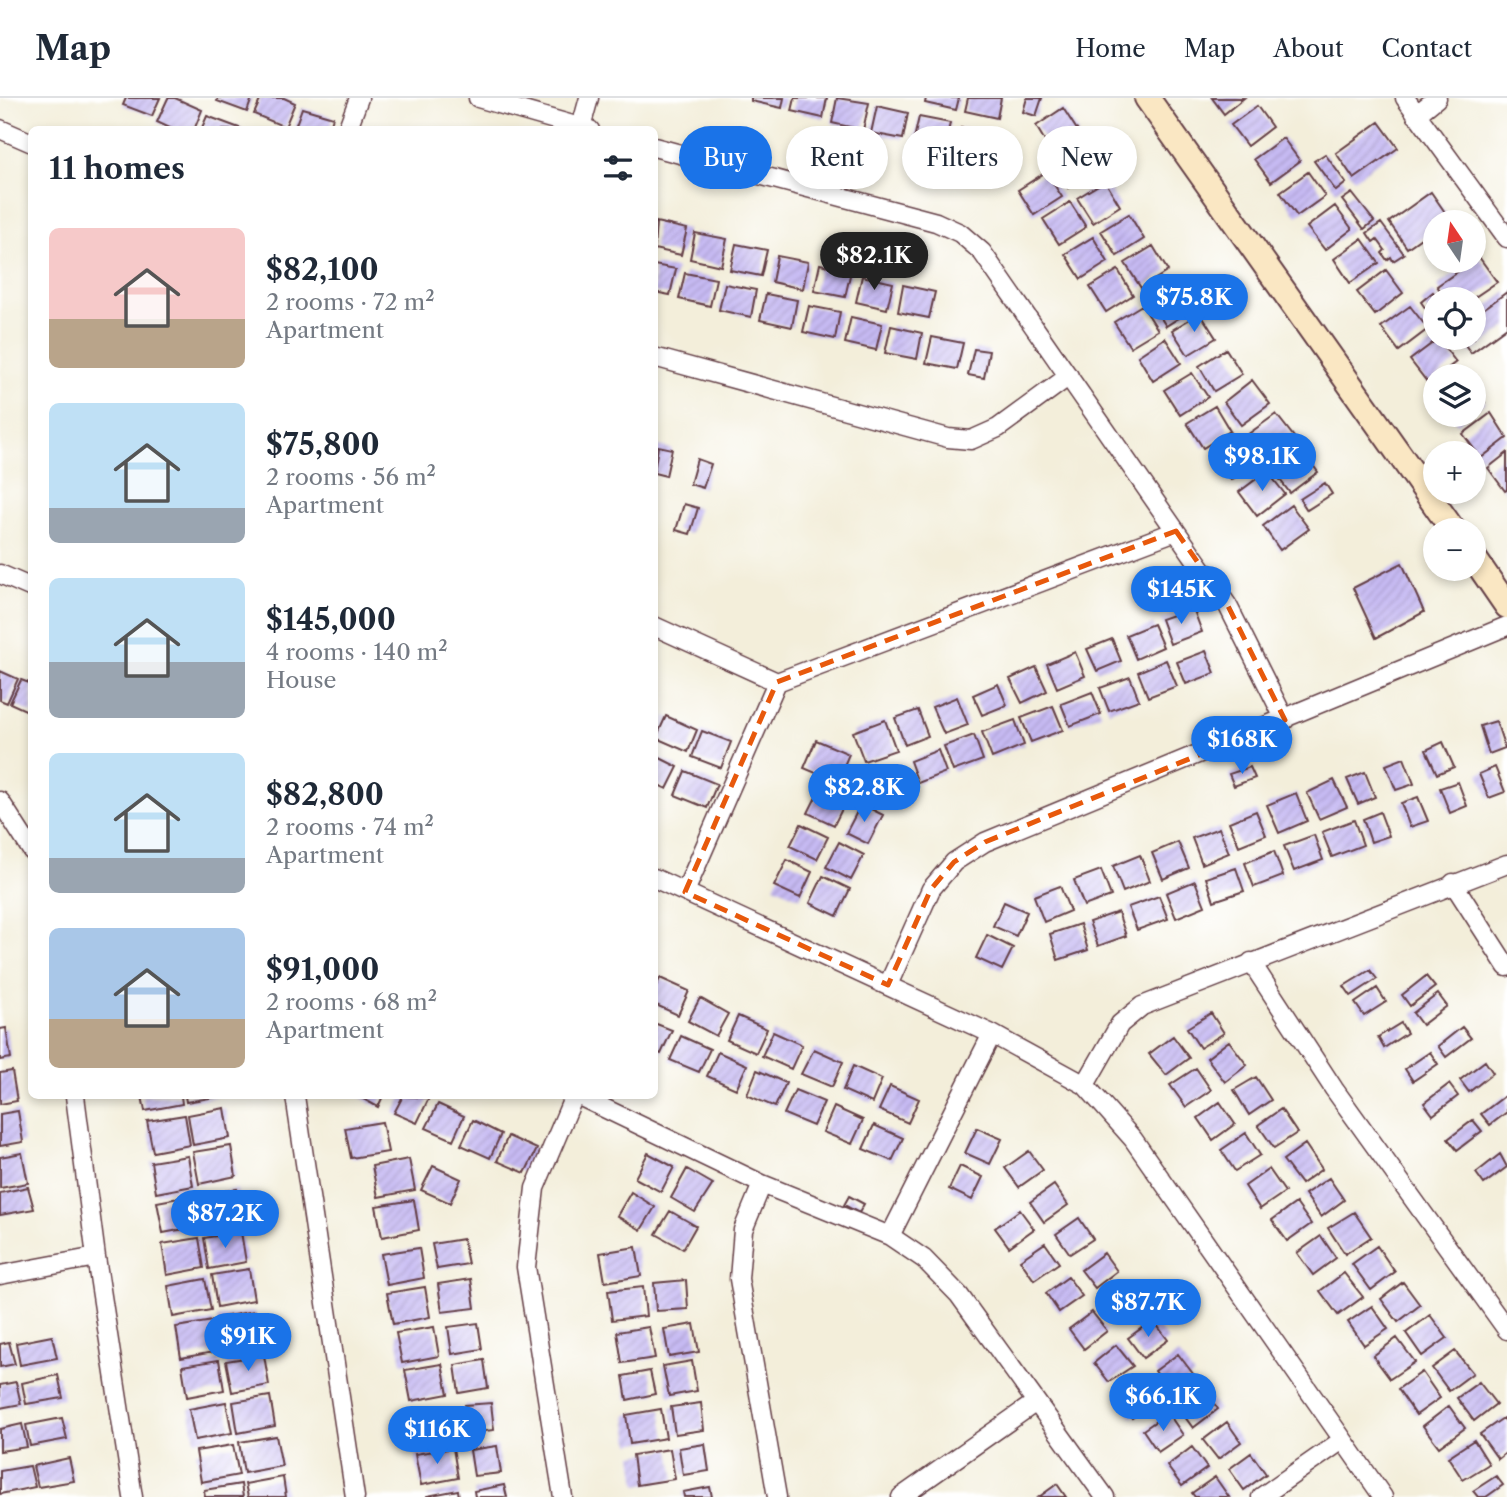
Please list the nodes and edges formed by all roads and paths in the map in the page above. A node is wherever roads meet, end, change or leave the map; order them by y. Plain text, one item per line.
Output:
1 (359, 98) edge
2 (478, 98) edge
3 (589, 98) edge
4 (1147, 98) edge
5 (1405, 98) edge
6 (1437, 98) edge
7 (1416, 114) junction
8 (348, 126) edge
9 (579, 126) edge
10 (586, 126) edge
11 (0, 130) edge
12 (28, 141) edge
13 (658, 148) edge
14 (1507, 238) edge
15 (658, 358) edge
16 (1069, 376) junction
17 (1445, 518) edge
18 (1176, 531) junction
19 (0, 574) edge
20 (1486, 575) edge
21 (28, 586) edge
22 (1507, 606) edge
23 (1507, 626) edge
24 (658, 628) edge
25 (777, 682) junction
26 (1285, 720) junction
27 (0, 801) edge
28 (28, 845) edge
29 (1507, 864) edge
30 (658, 880) edge
31 (1453, 883) junction
32 (685, 892) junction
33 (1251, 962) junction
34 (1507, 967) edge
35 (888, 985) junction
36 (992, 1034) junction
37 (1086, 1085) junction
38 (75, 1099) edge
39 (295, 1099) edge
40 (573, 1099) edge
41 (585, 1099) edge
42 (762, 1184) junction
43 (890, 1236) junction
44 (96, 1257) junction
45 (0, 1275) edge
46 (1507, 1330) edge
47 (1036, 1402) junction
48 (1341, 1441) junction
49 (134, 1497) edge
50 (355, 1497) edge
51 (563, 1497) edge
52 (777, 1497) edge
53 (901, 1497) edge
54 (1105, 1497) edge
55 (1261, 1497) edge
56 (1383, 1497) edge

1 - 8 street
2 - 9 street
3 - 10 street
4 - 17 street
5 - 7 street
6 - 7 street
7 - 14 street
11 - 12 street
13 - 16 street
15 - 16 street
16 - 18 street
18 - 25 street
18 - 26 street
19 - 21 street
20 - 22 street
23 - 26 street
24 - 25 street
25 - 32 street
26 - 35 street
27 - 28 street
29 - 31 street
30 - 32 street
31 - 33 street
31 - 34 street
32 - 35 street
33 - 37 street
33 - 46 street
35 - 36 street
36 - 37 street
36 - 43 street
37 - 48 street
38 - 44 street
39 - 50 street
40 - 51 street
41 - 42 street
42 - 43 street
42 - 52 street
43 - 47 street
44 - 45 street
44 - 49 street
47 - 53 street
47 - 54 street
48 - 55 street
48 - 56 street

